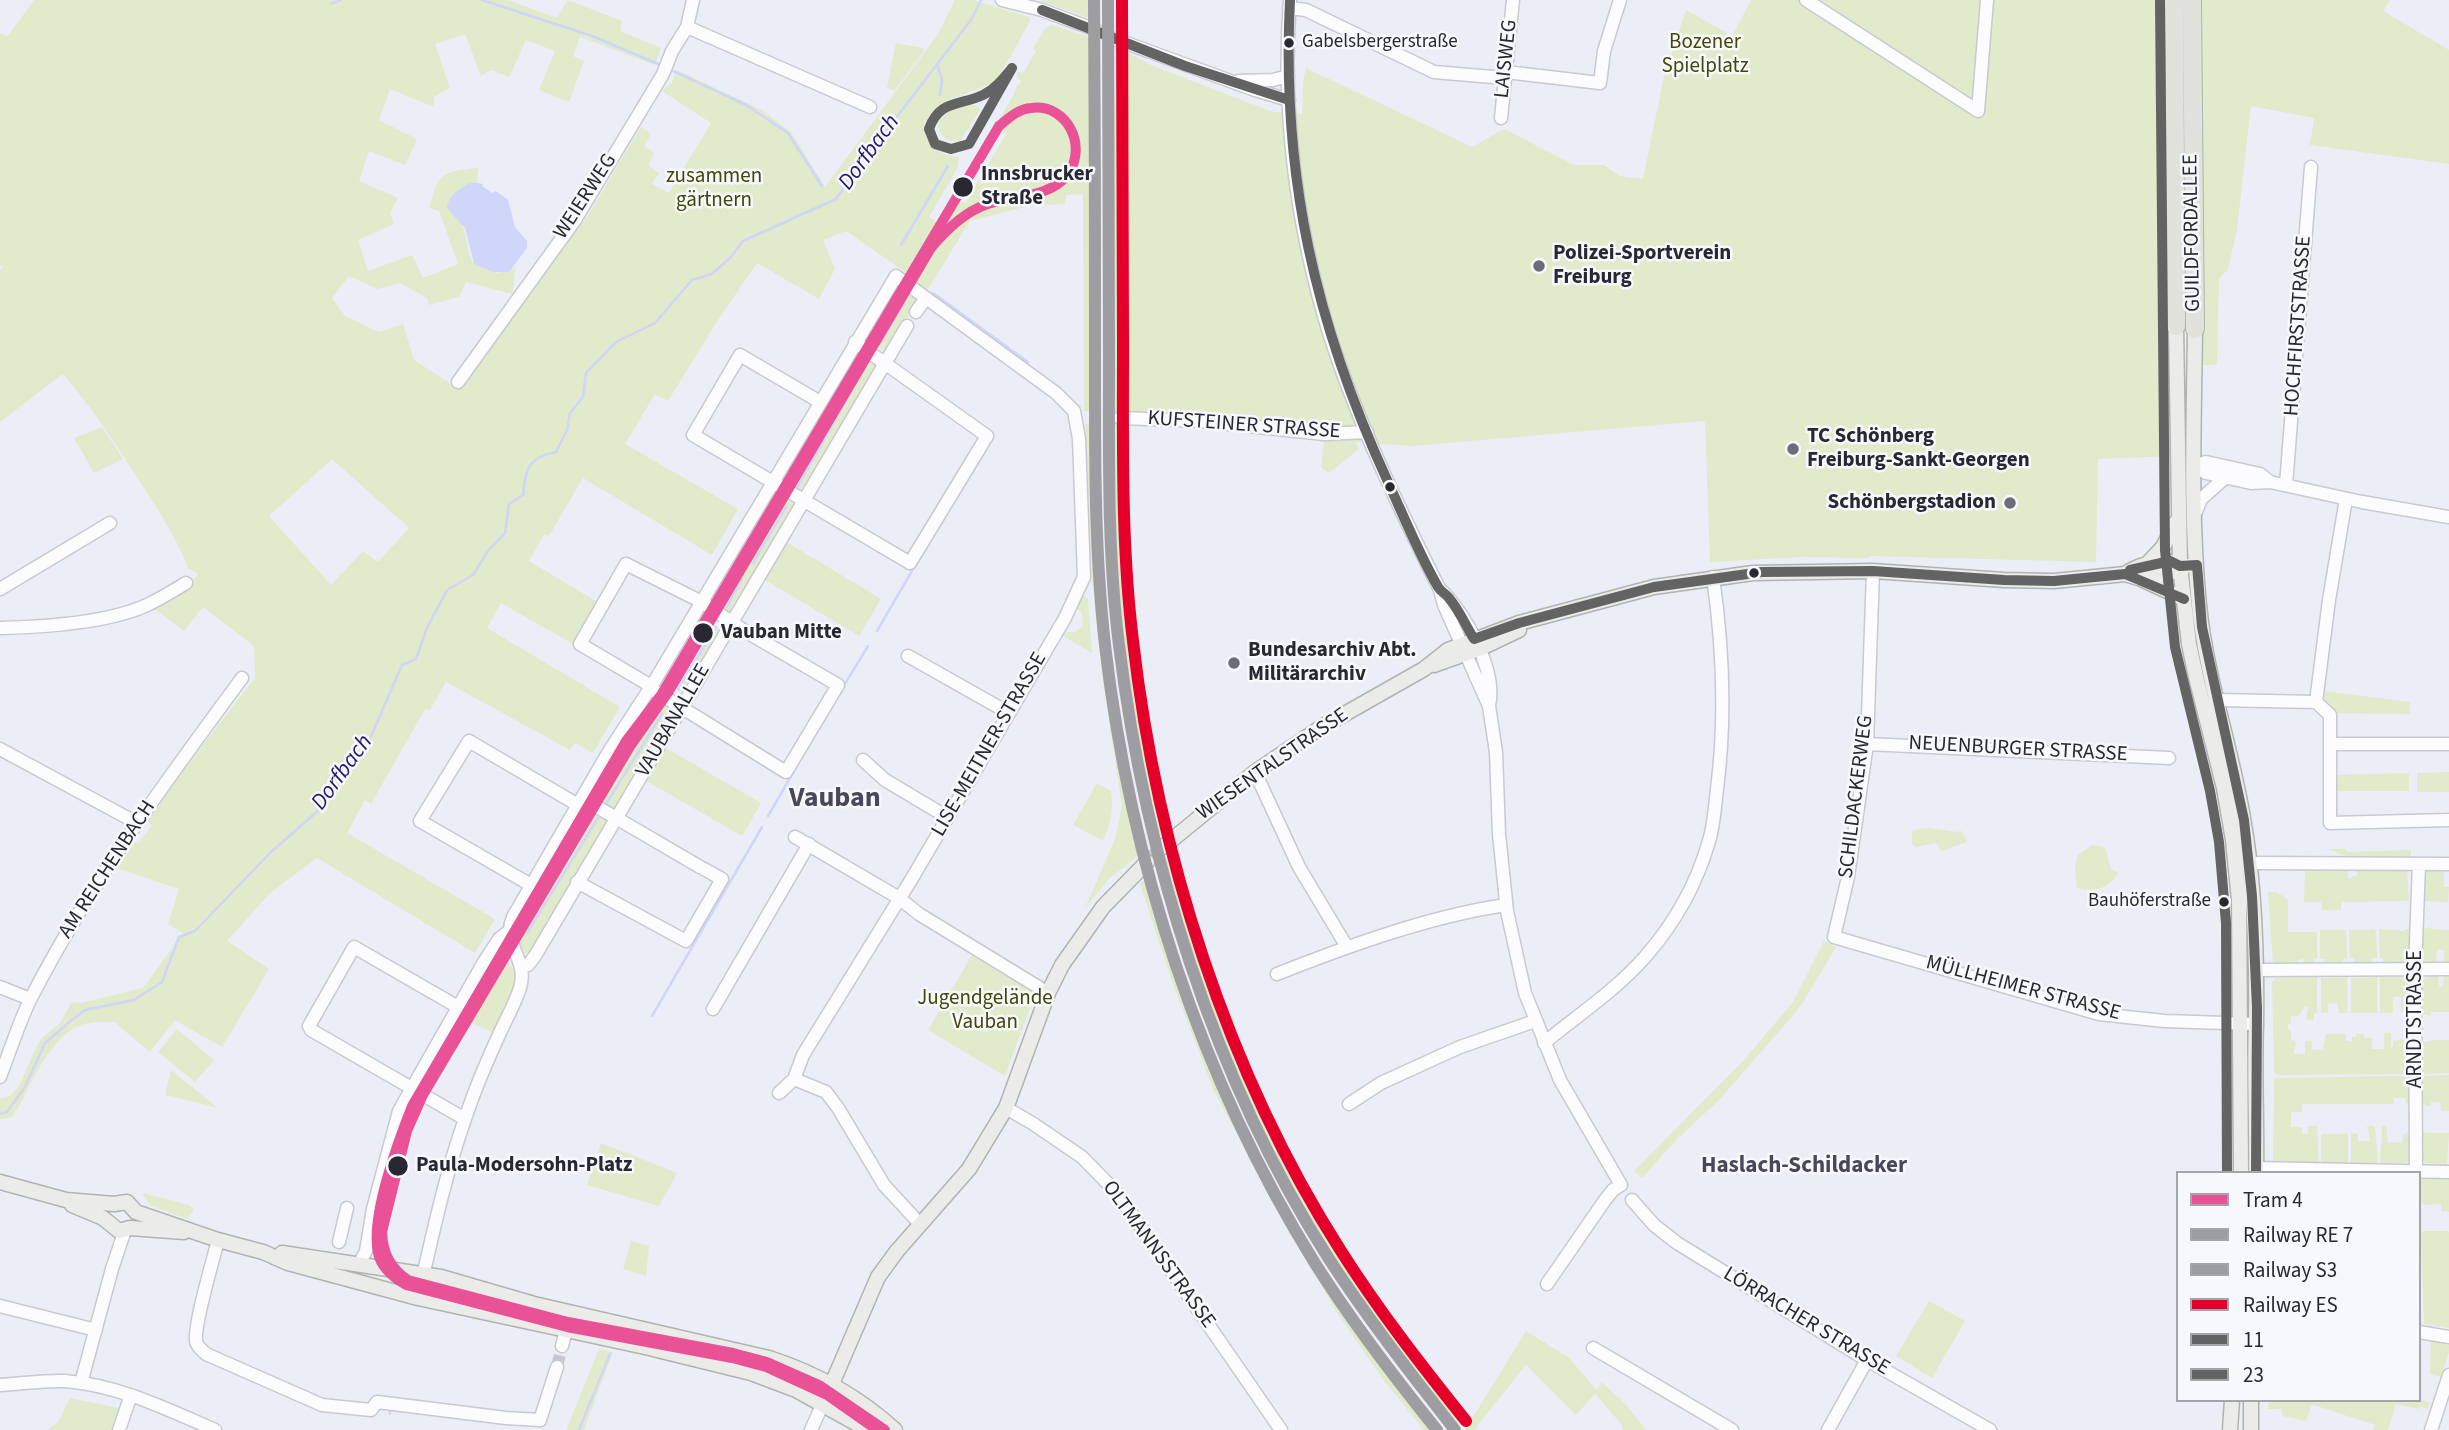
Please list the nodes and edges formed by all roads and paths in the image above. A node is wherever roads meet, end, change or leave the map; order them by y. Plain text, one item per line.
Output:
1 (693, 0) edge
2 (1003, 0) edge
3 (1513, 0) edge
4 (1620, 0) edge
5 (1806, 0) edge
6 (1987, 0) edge
7 (2174, 0) edge
8 (2192, 0) edge
9 (1289, 4) edge
10 (687, 27) junction
11 (1096, 30) tunnel mouth
12 (1115, 39) tunnel mouth
13 (1506, 75) junction
14 (1288, 76) junction
15 (1228, 80) junction
16 (1289, 100) junction
17 (870, 107) dead end
18 (1501, 118) dead end
19 (2311, 167) dead end
20 (926, 298) junction
21 (916, 312) dead end
22 (907, 326) dead end
23 (2176, 326) joint
24 (2195, 329) joint
25 (855, 342) junction
26 (886, 363) junction
27 (458, 382) dead end
28 (820, 402) junction
29 (1120, 418) dead end
30 (1367, 432) junction
31 (2194, 466) junction
32 (2177, 467) junction
33 (2225, 477) junction
34 (772, 482) junction
35 (2270, 482) junction
36 (2286, 485) junction
37 (2346, 499) junction
38 (804, 501) junction
39 (2195, 514) junction
40 (2178, 517) junction
41 (2449, 517) edge
42 (110, 523) dead end
43 (2197, 565) junction
44 (2180, 566) junction
45 (1872, 571) junction
46 (2136, 572) junction
47 (1713, 577) junction
48 (186, 583) dead end
49 (0, 590) edge
50 (2184, 599) junction
51 (702, 602) junction
52 (733, 622) junction
53 (0, 628) edge
54 (1470, 647) junction
55 (908, 656) dead end
56 (242, 678) dead end
57 (651, 687) junction
58 (2217, 700) junction
59 (2316, 702) junction
60 (682, 708) junction
61 (1009, 713) junction
62 (1867, 744) junction
63 (2330, 744) junction
64 (2449, 744) edge
65 (0, 749) edge
66 (2169, 758) dead end
67 (863, 760) dead end
68 (1255, 772) junction
69 (580, 802) junction
70 (947, 817) junction
71 (616, 819) junction
72 (2449, 820) edge
73 (136, 822) junction
74 (795, 837) dead end
75 (809, 844) junction
76 (1163, 847) tunnel mouth
77 (1147, 862) tunnel mouth
78 (2249, 863) junction
79 (2419, 864) junction
80 (2449, 864) edge
81 (577, 882) junction
82 (531, 885) junction
83 (899, 898) junction
84 (1506, 905) junction
85 (508, 932) junction
86 (1834, 937) joint
87 (1347, 947) junction
88 (522, 967) junction
89 (2415, 969) junction
90 (2449, 969) edge
91 (2256, 970) junction
92 (1277, 974) dead end
93 (0, 987) edge
94 (1048, 993) junction
95 (30, 999) junction
96 (458, 1007) junction
97 (713, 1009) dead end
98 (1535, 1021) junction
99 (2239, 1024) junction
100 (2256, 1024) junction
101 (1544, 1043) junction
102 (0, 1077) edge
103 (794, 1079) junction
104 (412, 1088) junction
105 (779, 1093) dead end
106 (1349, 1104) dead end
107 (1006, 1108) junction
108 (465, 1119) junction
109 (2251, 1171) edge
110 (2416, 1171) edge
111 (2421, 1171) edge
112 (2449, 1172) edge
113 (0, 1182) edge
114 (66, 1200) junction
115 (1632, 1200) dead end
116 (114, 1204) junction
117 (347, 1208) dead end
118 (136, 1212) junction
119 (920, 1224) junction
120 (119, 1227) junction
121 (186, 1230) junction
122 (218, 1240) junction
123 (339, 1242) dead end
124 (263, 1252) junction
125 (359, 1265) junction
126 (423, 1274) junction
127 (336, 1275) junction
128 (1547, 1284) dead end
129 (418, 1298) junction
130 (0, 1306) edge
131 (552, 1308) junction
132 (590, 1316) junction
133 (567, 1326) junction
134 (96, 1330) junction
135 (2421, 1332) edge
136 (2449, 1336) edge
137 (562, 1346) tunnel mouth
138 (1593, 1348) dead end
139 (1867, 1360) junction
140 (557, 1367) tunnel mouth
141 (2449, 1375) edge
142 (81, 1383) junction
143 (0, 1385) edge
144 (827, 1393) junction
145 (131, 1395) junction
146 (2232, 1402) edge
147 (2251, 1402) edge
148 (201, 1427) edge
149 (120, 1430) edge
150 (215, 1430) edge
151 (811, 1430) edge
152 (868, 1430) edge
153 (895, 1430) edge
154 (1281, 1430) edge
155 (1732, 1430) edge
156 (1828, 1430) edge
157 (1990, 1430) edge
158 (2230, 1430) edge
159 (2251, 1430) edge
160 (2431, 1430) edge

1 - 10 street, WEIERWEG
2 - 11 street
3 - 13 street, LAISWEG
4 - 13 street
5 - 6 street
7 - 23 highway, GUILDFORDALLEE
8 - 24 highway, GUILDFORDALLEE
9 - 13 street
9 - 14 street
10 - 17 street
10 - 27 street, WEIERWEG
12 - 15 street
13 - 18 street, LAISWEG
14 - 15 street
14 - 16 street
15 - 16 street
16 - 30 street
19 - 36 street, HOCHFIRSTSTRASSE
20 - 21 street
20 - 25 street, VAUBANALLEE
20 - 61 street, LISE-MEITNER-STRASSE
22 - 26 street, VAUBANALLEE
23 - 32 main road, GUILDFORDALLEE
24 - 31 main road, GUILDFORDALLEE
25 - 26 street
25 - 28 street, VAUBANALLEE
26 - 38 street, VAUBANALLEE
26 - 38 street
28 - 34 street, VAUBANALLEE
28 - 34 street
29 - 30 street, KUFSTEINER STRASSE
30 - 54 street
31 - 32 main road
31 - 33 street
31 - 35 street
31 - 39 main road, GUILDFORDALLEE
32 - 40 main road, GUILDFORDALLEE
33 - 35 street
33 - 39 street
34 - 38 street
34 - 51 street, VAUBANALLEE
35 - 36 street
36 - 37 street
37 - 41 street
37 - 59 street
38 - 52 street, VAUBANALLEE
39 - 43 main road, GUILDFORDALLEE
40 - 44 main road, GUILDFORDALLEE
40 - 46 main road
42 - 49 street
43 - 44 main road, WIESENTALSTRASSE
43 - 58 main road, GUILDFORDALLEE
44 - 46 main road, WIESENTALSTRASSE
44 - 50 main road, GUILDFORDALLEE
45 - 46 main road, WIESENTALSTRASSE
45 - 47 main road, WIESENTALSTRASSE
45 - 62 street, SCHILDACKERWEG
46 - 50 main road
47 - 54 main road, WIESENTALSTRASSE
47 - 101 street
48 - 53 street
50 - 99 main road, GUILDFORDALLEE
51 - 52 street
51 - 57 street, VAUBANALLEE
51 - 57 street
52 - 60 street, VAUBANALLEE
52 - 60 street
54 - 68 main road, WIESENTALSTRASSE
54 - 84 street
55 - 61 street
56 - 73 street, AM REICHENBACH
57 - 60 street
57 - 69 street, VAUBANALLEE
58 - 59 street
58 - 78 main road, GUILDFORDALLEE
59 - 63 street
60 - 71 street, VAUBANALLEE
61 - 70 street, LISE-MEITNER-STRASSE
62 - 66 street, NEUENBURGER STRASSE
62 - 86 street, SCHILDACKERWEG
63 - 64 street
63 - 72 street
65 - 73 street
67 - 70 street
68 - 76 main road, WIESENTALSTRASSE
68 - 87 street
69 - 71 street
69 - 82 street, VAUBANALLEE
69 - 82 street
70 - 83 street, LISE-MEITNER-STRASSE
71 - 81 street, VAUBANALLEE
71 - 81 street
73 - 95 street, AM REICHENBACH
74 - 75 street
75 - 83 street
75 - 97 street
77 - 94 main road
78 - 79 street
78 - 91 main road, GUILDFORDALLEE
79 - 80 street
79 - 89 street, ARNDTSTRASSE
81 - 88 street, VAUBANALLEE
82 - 85 street, VAUBANALLEE
83 - 94 street
83 - 103 street, LISE-MEITNER-STRASSE
84 - 87 street
84 - 98 street
85 - 88 street
85 - 96 street, VAUBANALLEE
86 - 99 street, MÜLLHEIMER STRASSE
87 - 92 street
88 - 108 street, VAUBANALLEE
89 - 90 street
89 - 91 street
89 - 110 street, ARNDTSTRASSE
91 - 100 main road, GUILDFORDALLEE
93 - 95 street
94 - 107 main road
95 - 102 street, AM REICHENBACH
96 - 104 street, VAUBANALLEE
96 - 104 street
98 - 101 street
98 - 106 street
99 - 100 street, MÜLLHEIMER STRASSE
99 - 109 main road, GUILDFORDALLEE
100 - 109 main road, GUILDFORDALLEE
101 - 128 street
103 - 105 street
103 - 119 street
104 - 108 street
104 - 125 street
107 - 119 main road
107 - 154 street, OLTMANNSSTRASSE
108 - 126 street, VAUBANALLEE
109 - 110 street
111 - 112 street
113 - 114 main road
114 - 116 main road
114 - 120 main road
115 - 139 street, LÖRRACHER STRASSE
116 - 118 main road
116 - 120 main road
117 - 123 street
118 - 120 main road
118 - 121 main road
119 - 144 main road
120 - 121 main road
120 - 134 street
121 - 122 main road
122 - 124 main road
122 - 140 street
124 - 125 main road
124 - 127 main road
125 - 126 main road
125 - 127 main road
126 - 129 street, VAUBANALLEE
126 - 131 main road
127 - 129 main road
129 - 133 main road
130 - 134 street
131 - 132 main road
131 - 133 main road
132 - 133 main road
132 - 144 main road
133 - 137 street
133 - 144 main road
134 - 142 street
135 - 136 street
138 - 155 street
139 - 156 street
139 - 157 street, LÖRRACHER STRASSE
141 - 160 street
142 - 143 street
142 - 145 street
144 - 151 street
144 - 152 main road
144 - 153 main road
145 - 148 street
145 - 149 street
146 - 158 main road
147 - 159 main road
148 - 150 street

